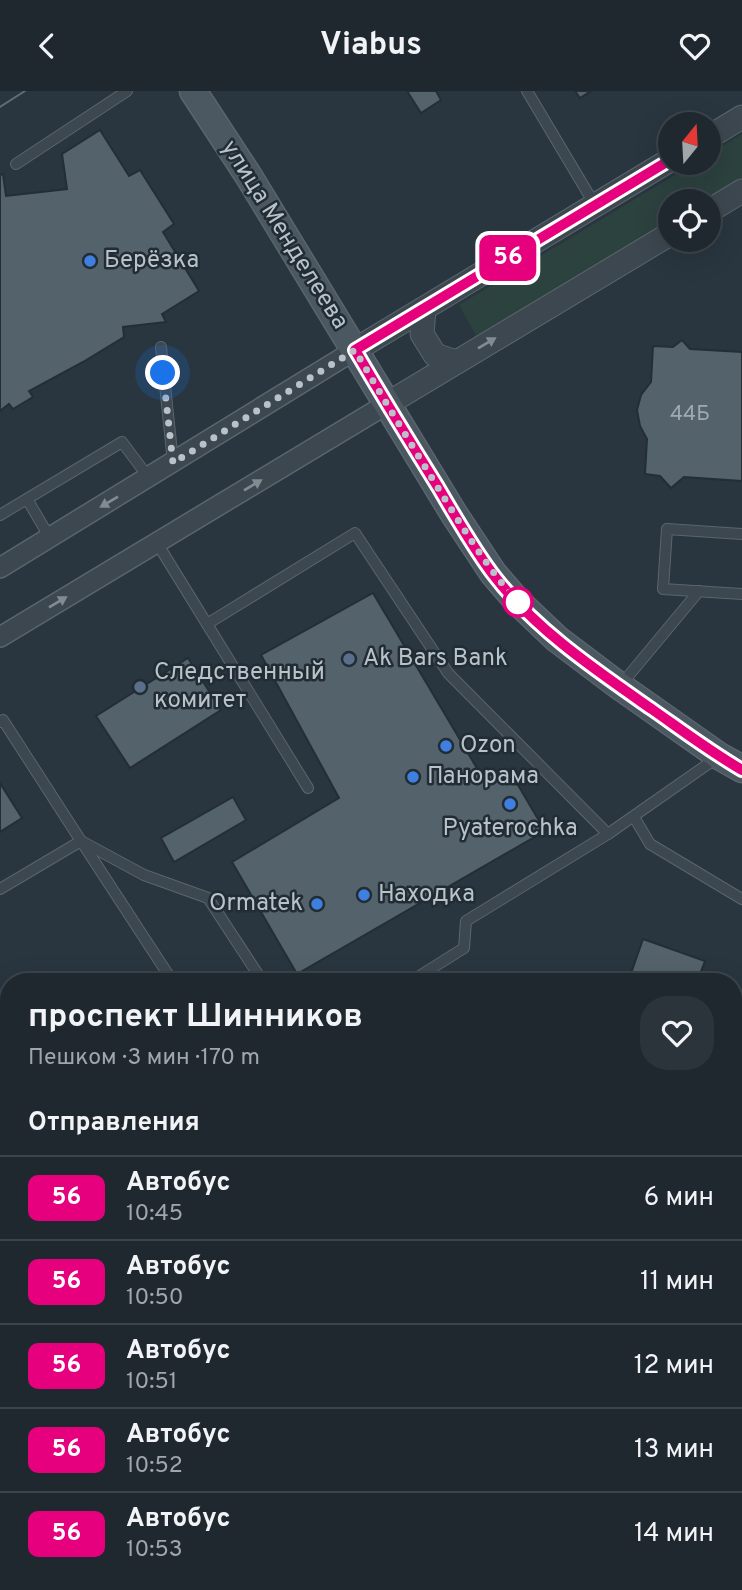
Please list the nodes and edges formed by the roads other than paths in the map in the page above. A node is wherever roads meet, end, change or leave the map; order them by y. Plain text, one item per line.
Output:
1 (127, 91) edge
2 (193, 91) edge
3 (527, 91) edge
4 (742, 117) edge
5 (721, 130) edge
6 (16, 164) dead end
7 (658, 167) edge
8 (742, 191) edge
9 (721, 204) edge
10 (595, 206) junction
11 (658, 241) edge
12 (424, 309) junction
13 (160, 347) dead end
14 (355, 350) junction
15 (456, 362) junction
16 (387, 404) junction
17 (173, 463) junction
18 (149, 478) junction
19 (27, 499) junction
20 (0, 515) edge
21 (742, 534) edge
22 (50, 538) junction
23 (157, 543) junction
24 (0, 568) edge
25 (699, 591) junction
26 (742, 594) edge
27 (207, 624) junction
28 (0, 638) edge
29 (620, 687) junction
30 (1, 719) edge
31 (719, 757) junction
32 (742, 769) edge
33 (308, 788) dead end
34 (634, 817) junction
35 (608, 834) junction
36 (81, 841) junction
37 (0, 890) edge
38 (742, 899) edge
39 (167, 973) edge
40 (257, 973) edge
41 (424, 973) edge

1 - 6 lane
2 - 14 main road, улица Менделеева
3 - 10 lane
4 - 5 street
7 - 10 street
8 - 9 street
10 - 12 street
15 -> 11 street
12 - 14 street
12 - 15 street
13 - 17 lane
14 - 16 main road, улица Менделеева
14 - 17 street
15 - 16 street
23 -> 16 street
16 - 29 main road, улица Менделеева
17 - 18 street
18 - 19 lane
18 -> 22 street
19 - 20 lane
19 - 22 lane
21 - 25 lane
22 - 24 street
23 - 27 lane
28 -> 23 street
25 - 26 lane
25 - 29 lane
27 - 33 lane
27 - 35 lane
29 - 31 main road, улица Менделеева
30 - 36 lane
31 - 32 main road, улица Менделеева
31 - 34 lane
34 - 35 lane
34 - 38 lane
35 - 41 lane
36 - 37 lane
36 - 39 lane
36 - 40 lane

